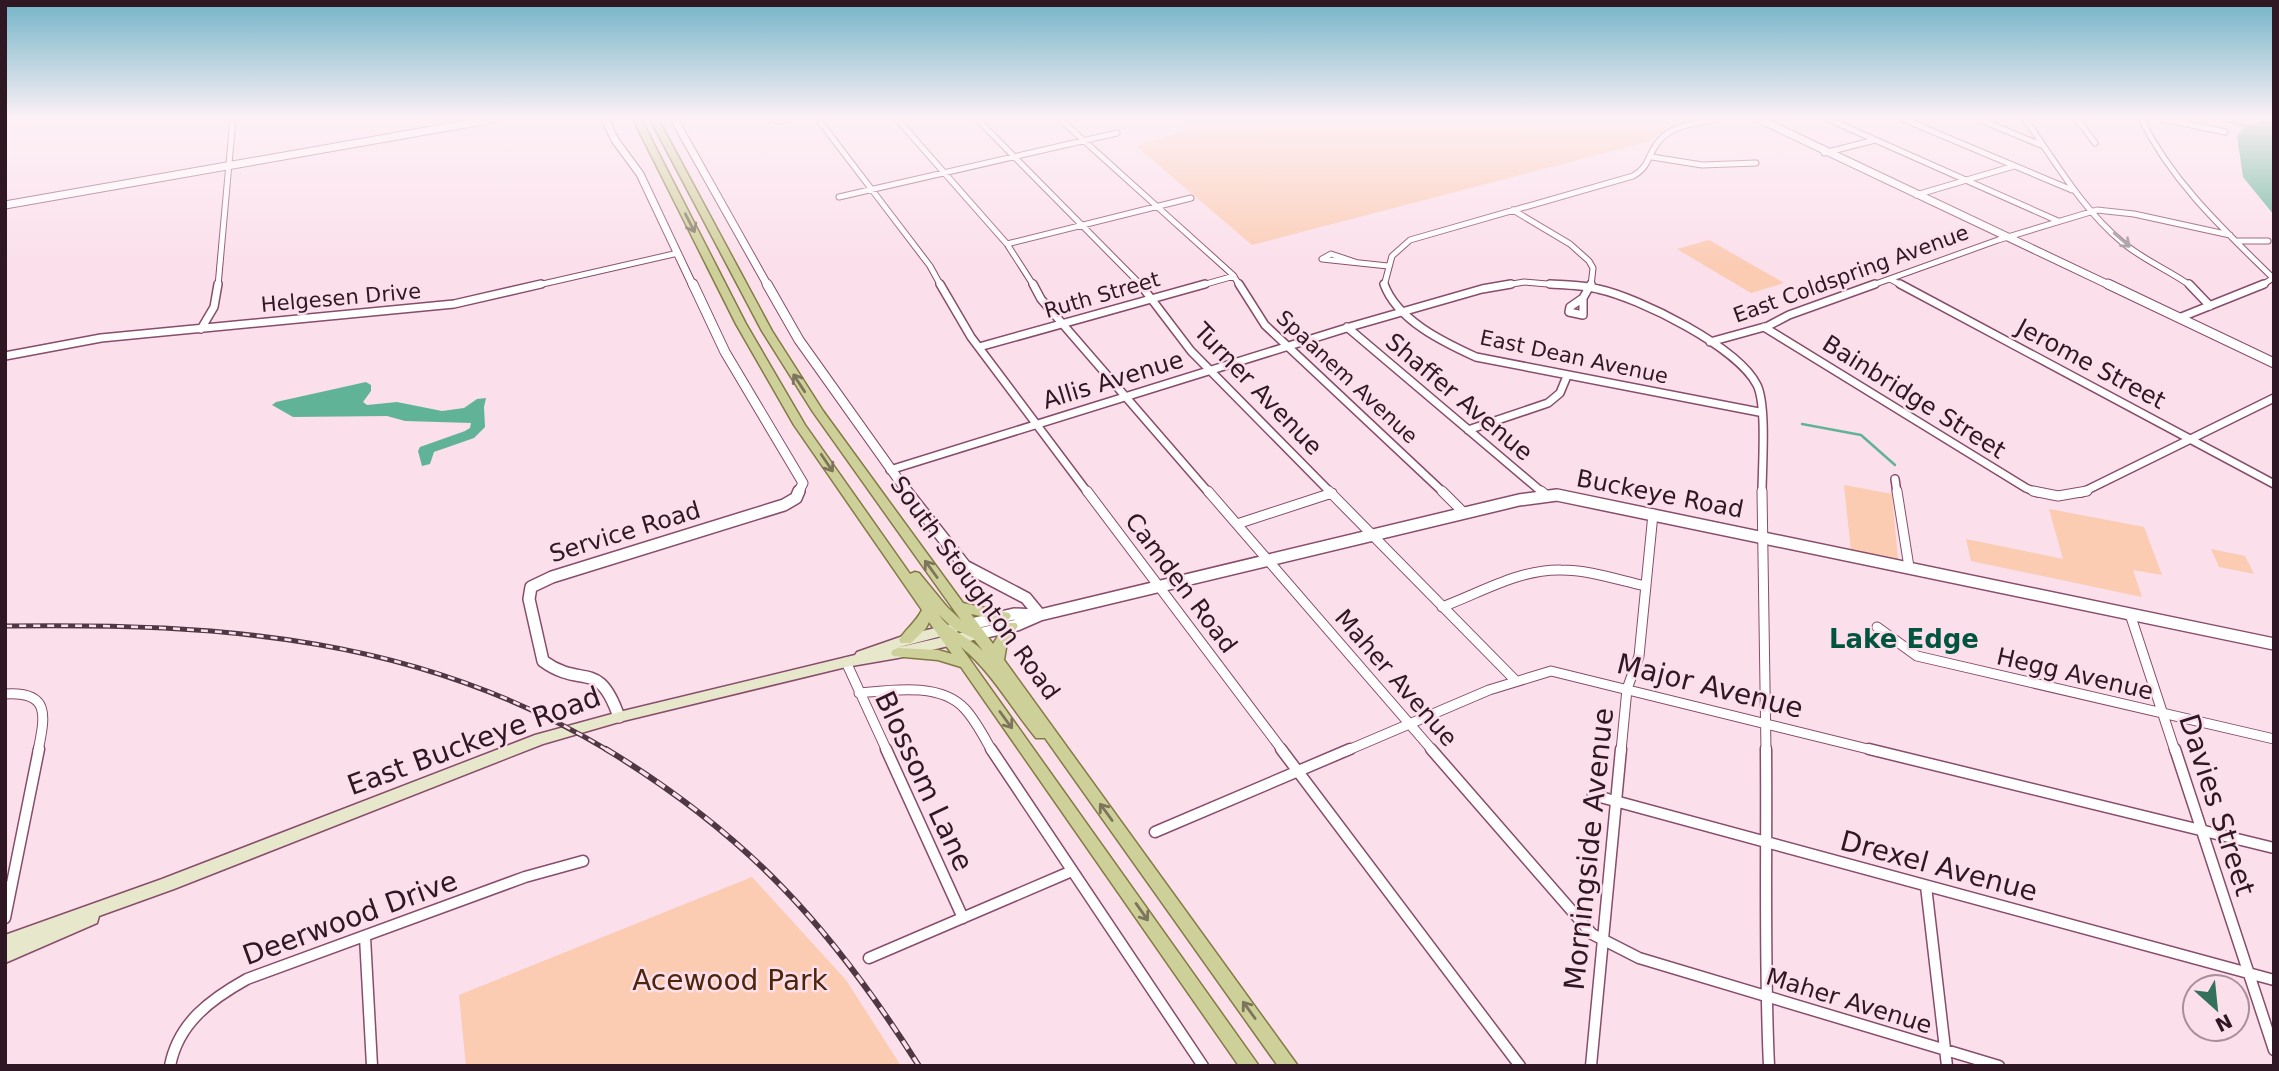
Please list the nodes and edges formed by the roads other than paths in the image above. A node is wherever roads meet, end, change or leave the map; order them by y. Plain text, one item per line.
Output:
1 (211, 169) edge
2 (228, 169) edge
3 (636, 169) edge
4 (662, 169) edge
5 (679, 169) edge
6 (702, 169) edge
7 (857, 169) edge
8 (941, 169) edge
9 (961, 169) edge
10 (1029, 169) edge
11 (1116, 169) edge
12 (1645, 169) edge
13 (1862, 169) edge
14 (1942, 169) edge
15 (2005, 169) edge
16 (2022, 169) edge
17 (2059, 169) edge
18 (2168, 169) edge
19 (944, 173) junction
20 (1967, 180) junction
21 (872, 189) junction
22 (2075, 191) junction
23 (1916, 195) junction
24 (839, 197) dead end
25 (1191, 198) dead end
26 (5, 205) edge
27 (1158, 207) junction
28 (1513, 210) junction
29 (2092, 211) junction
30 (2058, 221) junction
31 (1083, 225) junction
32 (2230, 235) junction
33 (2006, 237) junction
34 (2268, 241) dead end
35 (2236, 242) junction
36 (1007, 244) junction
37 (678, 253) junction
38 (1354, 262) dead end
39 (1388, 266) junction
40 (1234, 276) junction
41 (2273, 278) edge
42 (1890, 279) junction
43 (2263, 285) junction
44 (2274, 286) edge
45 (1590, 288) junction
46 (1583, 298) dead end
47 (1154, 299) junction
48 (2210, 306) junction
49 (1405, 312) junction
50 (2179, 318) junction
51 (1063, 325) junction
52 (1347, 327) junction
53 (1764, 327) junction
54 (201, 329) junction
55 (1710, 342) junction
56 (1288, 346) junction
57 (979, 347) junction
58 (5, 356) edge
59 (2274, 363) edge
60 (1211, 369) junction
61 (1567, 376) junction
62 (1126, 396) junction
63 (2274, 398) edge
64 (1759, 412) junction
65 (1038, 424) junction
66 (1468, 430) junction
67 (2192, 440) junction
68 (890, 470) junction
69 (1895, 479) dead end
70 (2274, 484) edge
71 (1332, 493) junction
72 (1546, 495) junction
73 (852, 500) junction
74 (1464, 513) junction
75 (1653, 514) junction
76 (1237, 524) junction
77 (1372, 535) junction
78 (1763, 537) junction
79 (1268, 560) junction
80 (1909, 567) junction
81 (1646, 586) junction
82 (1160, 587) junction
83 (958, 607) junction
84 (1443, 607) junction
85 (929, 609) junction
86 (2130, 614) junction
87 (1040, 615) junction
88 (1008, 621) junction
89 (1877, 627) dead end
90 (961, 633) junction
91 (906, 640) junction
92 (2274, 644) edge
93 (898, 653) junction
94 (997, 661) junction
95 (846, 663) junction
96 (966, 664) junction
97 (1516, 681) junction
98 (1627, 689) junction
99 (859, 693) junction
100 (5, 694) edge
101 (2162, 713) junction
102 (619, 716) junction
103 (1410, 723) junction
104 (1765, 723) junction
105 (2274, 738) edge
106 (1299, 770) junction
107 (1084, 781) junction
108 (1592, 795) dead end
109 (1616, 802) junction
110 (2200, 829) junction
111 (1155, 832) dead end
112 (1767, 843) junction
113 (2274, 848) edge
114 (583, 861) dead end
115 (1072, 871) junction
116 (168, 884) junction
117 (1926, 886) junction
118 (5, 918) edge
119 (963, 918) junction
120 (365, 937) junction
121 (1604, 941) junction
122 (5, 943) edge
123 (5, 955) edge
124 (869, 958) dead end
125 (2249, 972) junction
126 (2274, 980) edge
127 (1766, 995) junction
128 (2274, 1050) edge
129 (1945, 1051) junction
130 (170, 1066) edge
131 (372, 1066) edge
132 (1203, 1066) edge
133 (1250, 1066) edge
134 (1289, 1066) edge
135 (1520, 1066) edge
136 (1591, 1066) edge
137 (1769, 1066) edge
138 (1947, 1066) edge
139 (1999, 1066) edge

1 - 26 street
2 - 54 street
3 - 37 street
4 -> 73 main road, South Stoughton Road
83 -> 5 main road, South Stoughton Road
6 - 68 street
7 - 21 street, Camden Road
8 - 19 street, Maher Avenue
9 - 19 street
10 - 31 street, Turner Avenue
11 - 27 street, Spaanem Avenue
12 - 28 street
13 - 23 street
14 - 20 street
15 - 20 street
16 - 22 street
17 - 22 street
18 - 32 street
19 - 21 street
19 - 36 street, Maher Avenue
20 - 23 street
20 - 30 street
21 - 24 street
21 - 57 street, Camden Road
22 - 29 street
23 - 33 street
25 - 27 street
27 - 31 street
27 - 40 street, Spaanem Avenue
28 - 39 street
28 - 45 street
29 - 30 street, East Coldspring Avenue
29 - 32 street, East Coldspring Avenue
29 -> 48 street
30 - 33 street, East Coldspring Avenue
31 - 36 street
31 - 47 street, Turner Avenue
32 - 35 street
33 - 42 street, East Coldspring Avenue
33 - 50 street
34 - 35 street
35 - 41 street
36 - 51 street, Maher Avenue
37 - 54 street, Helgesen Drive
37 - 102 street, Service Road
38 - 39 street
39 - 49 street, East Dean Avenue
40 - 47 street, Ruth Street
40 - 56 street, Spaanem Avenue
41 - 43 street
42 - 53 street, East Coldspring Avenue
42 - 67 street, Jerome Street
43 - 44 street
43 - 48 street
45 - 46 street
45 - 49 street, Allis Avenue
45 - 55 street, Allis Avenue
47 - 51 street, Ruth Street
47 - 60 street, Turner Avenue
48 - 50 street
49 - 52 street, Allis Avenue
49 - 61 street, East Dean Avenue
50 - 59 street
51 - 57 street, Ruth Street
51 - 62 street, Maher Avenue
52 - 56 street, Allis Avenue
52 - 66 street, Shaffer Avenue
53 - 55 street, East Coldspring Avenue
53 - 67 street, Bainbridge Street
54 - 58 street, Helgesen Drive
55 - 64 street, Allis Avenue
56 - 60 street, Allis Avenue
56 - 74 street, Spaanem Avenue
57 - 65 street, Camden Road
60 - 62 street, Allis Avenue
60 - 71 street, Turner Avenue
61 - 64 street, East Dean Avenue
61 - 66 street
62 - 65 street, Allis Avenue
62 - 76 street, Maher Avenue
63 - 67 street
64 - 78 street, Allis Avenue
65 - 68 street, Allis Avenue
65 - 82 street, Camden Road
66 - 72 street, Shaffer Avenue
67 - 70 street, Jerome Street
68 - 87 street
69 - 80 street
71 - 76 street
71 - 77 street, Turner Avenue
72 - 74 street, Buckeye Road
72 - 75 street, Buckeye Road
73 - 85 main road, South Stoughton Road
73 - 90 main road
74 - 77 street, Buckeye Road
75 - 78 street, Buckeye Road
75 - 81 street, Morningside Avenue
76 - 79 street, Maher Avenue
77 - 79 street, Buckeye Road
77 - 84 street, Turner Avenue
78 - 80 street, Buckeye Road
78 - 104 street, Allis Avenue
79 - 82 street, Buckeye Road
79 - 103 street, Maher Avenue
80 - 86 street, Buckeye Road
81 - 84 street
81 - 98 street, Morningside Avenue
82 - 87 street, Buckeye Road
82 - 106 street, Camden Road
83 - 88 main road
83 - 90 main road, South Stoughton Road
84 - 97 street, Turner Avenue
85 - 90 main road, South Stoughton Road
85 - 91 main road
86 - 92 street, Buckeye Road
86 - 101 street, Davies Street
87 - 88 street, Buckeye Road
88 - 90 street, Buckeye Road
88 - 94 main road
89 - 101 street, Hegg Avenue
90 - 91 main road, East Buckeye Road
90 - 93 main road, East Buckeye Road
90 - 94 main road, South Stoughton Road
90 - 96 main road, South Stoughton Road
90 - 107 main road
91 - 95 main road, East Buckeye Road
93 - 95 main road, East Buckeye Road
93 - 96 main road
94 - 107 main road, South Stoughton Road
95 - 99 street, Blossom Lane
95 - 102 main road, East Buckeye Road
96 -> 133 main road, South Stoughton Road
97 - 98 street, Major Avenue
97 - 103 street, Major Avenue
98 - 104 street, Major Avenue
98 - 109 street, Morningside Avenue
99 - 115 street
99 - 119 street, Blossom Lane
100 - 118 street
101 - 105 street, Hegg Avenue
101 - 110 street, Davies Street
102 - 116 main road, East Buckeye Road
103 - 106 street, Major Avenue
103 - 121 street, Maher Avenue
104 - 110 street, Major Avenue
104 - 112 street, Allis Avenue
106 - 111 street, Major Avenue
106 - 135 street, Camden Road
134 -> 107 main road, South Stoughton Road
108 - 109 street, Drexel Avenue
109 - 112 street, Drexel Avenue
109 - 121 street, Morningside Avenue
110 - 113 street, Major Avenue
110 - 125 street, Davies Street
112 - 117 street, Drexel Avenue
112 - 127 street, Allis Avenue
114 - 120 street, Deerwood Drive
115 - 119 street
115 - 132 street
116 - 122 main road, East Buckeye Road
116 - 123 main road, East Buckeye Road
117 - 125 street, Drexel Avenue
117 - 129 street
119 - 124 street
120 - 130 street, Deerwood Drive
120 - 131 street
121 - 127 street, Maher Avenue
121 - 136 street, Morningside Avenue
125 - 126 street, Drexel Avenue
125 - 128 street, Davies Street
127 - 129 street, Maher Avenue
127 - 137 street, Allis Avenue
129 - 138 street
129 - 139 street, Maher Avenue

